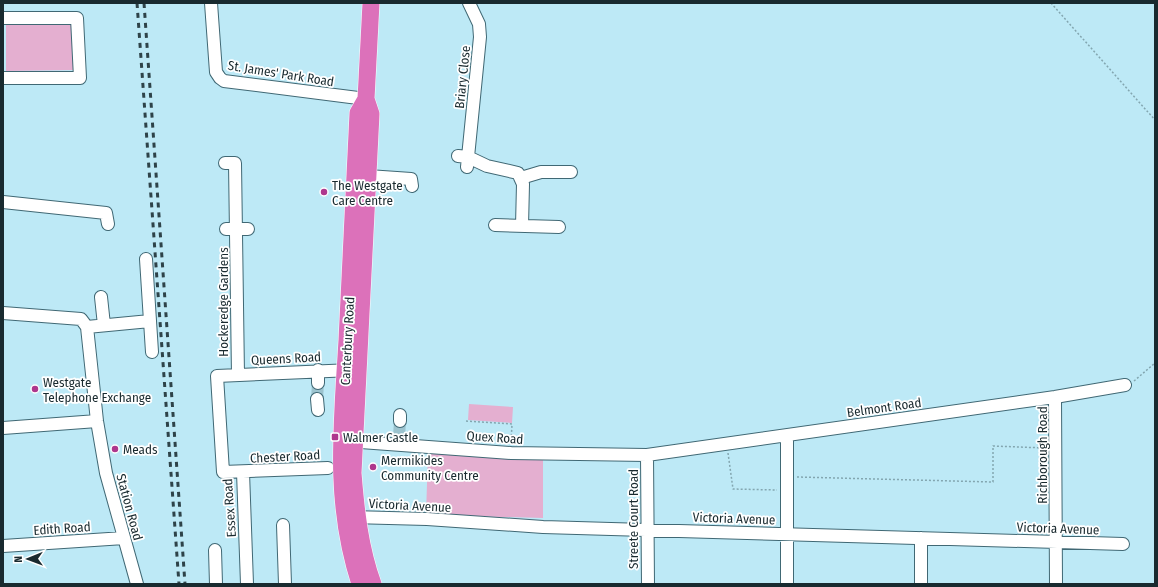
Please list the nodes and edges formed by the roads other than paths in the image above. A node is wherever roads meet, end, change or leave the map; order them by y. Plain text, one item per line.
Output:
1 (211, 3) edge
2 (370, 3) edge
3 (469, 3) edge
4 (3, 18) edge
5 (3, 78) edge
6 (366, 99) junction
7 (225, 163) dead end
8 (571, 172) dead end
9 (368, 176) junction
10 (521, 178) junction
11 (412, 186) dead end
12 (3, 202) edge
13 (108, 224) dead end
14 (495, 225) dead end
15 (522, 226) junction
16 (559, 227) dead end
17 (358, 235) junction
18 (146, 259) dead end
19 (101, 297) dead end
20 (3, 313) edge
21 (150, 321) junction
22 (84, 323) junction
23 (104, 324) junction
24 (152, 352) dead end
25 (318, 370) junction
26 (351, 370) junction
27 (238, 375) junction
28 (217, 376) joint
29 (318, 383) tunnel mouth
30 (1125, 385) road end
31 (1055, 397) junction
32 (98, 421) junction
33 (3, 428) edge
34 (787, 436) junction
35 (348, 441) junction
36 (647, 455) junction
37 (328, 468) dead end
38 (243, 472) junction
39 (350, 517) junction
40 (283, 525) dead end
41 (648, 530) junction
42 (787, 534) junction
43 (124, 538) junction
44 (921, 538) junction
45 (1056, 542) junction
46 (1123, 544) dead end
47 (3, 546) edge
48 (215, 550) dead end
49 (137, 584) edge
50 (216, 584) edge
51 (247, 584) edge
52 (285, 584) edge
53 (360, 584) edge
54 (373, 584) edge
55 (648, 584) edge
56 (787, 584) edge
57 (921, 584) edge
58 (1056, 584) edge

1 - 6 street, St. James' Park Road
2 - 6 highway, Canterbury Road
3 - 10 street, Briary Close
4 - 5 street
6 - 9 highway, Canterbury Road
6 - 17 highway, Canterbury Road
7 - 27 street, Hockeredge Gardens
8 - 10 street
9 - 11 street
9 - 17 highway, Canterbury Road
10 - 15 street
12 - 13 street
14 - 15 street
15 - 16 street
17 - 26 highway, Canterbury Road
18 - 21 street
19 - 23 street
20 - 22 street
21 - 23 street
21 - 24 street
22 - 23 street
22 - 32 street, Station Road
25 - 26 street, Queens Road
25 - 27 street, Queens Road
25 - 29 street
26 - 35 highway, Canterbury Road
27 - 28 street, Queens Road
28 - 38 street, Essex Road
30 - 31 street, Belmont Road
31 - 34 street, Belmont Road
31 - 45 street, Richborough Road
32 - 33 street
32 - 43 street, Station Road
34 - 36 street, Belmont Road
34 - 42 street
35 - 36 street, Quex Road
35 - 39 highway, Canterbury Road
36 - 41 street, Streete Court Road
37 - 38 street, Chester Road
38 - 51 street, Essex Road
39 - 41 street, Victoria Avenue
39 - 53 highway, Canterbury Road
39 - 54 highway, Canterbury Road
40 - 52 street
41 - 42 street, Victoria Avenue
41 - 55 street, Streete Court Road
42 - 44 street, Victoria Avenue
42 - 56 street
43 - 47 street, Edith Road
43 - 49 street, Station Road
44 - 45 street, Victoria Avenue
44 - 57 street
45 - 46 street, Victoria Avenue
45 - 58 street, Richborough Road
48 - 50 street

